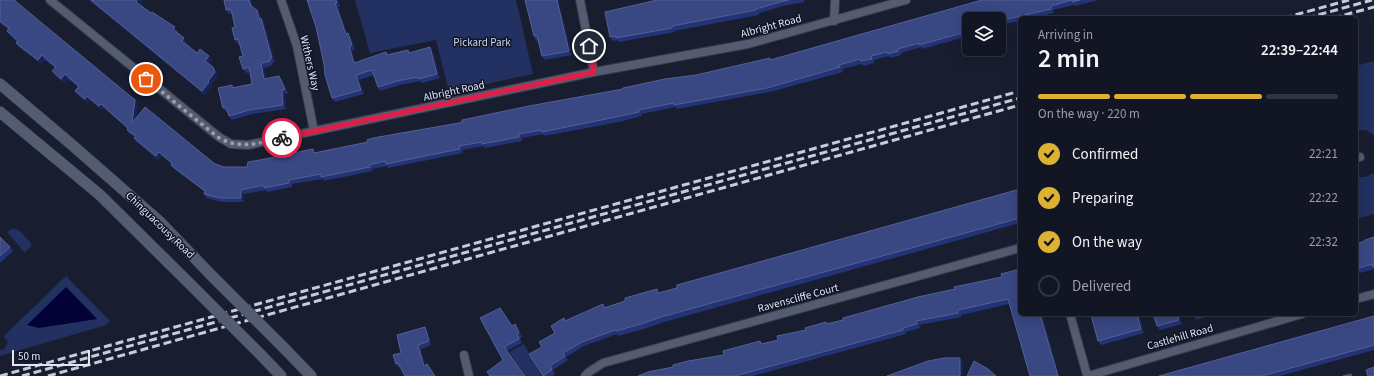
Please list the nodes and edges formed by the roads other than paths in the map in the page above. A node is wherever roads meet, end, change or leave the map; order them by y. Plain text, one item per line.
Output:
1 (50, 0) edge
2 (282, 0) edge
3 (580, 0) edge
4 (834, 0) edge
5 (906, 0) edge
6 (834, 21) junction
7 (594, 72) junction
8 (0, 84) edge
9 (0, 112) edge
10 (314, 131) junction
11 (1018, 249) edge
12 (1374, 294) edge
13 (1358, 298) edge
14 (1071, 316) edge
15 (1295, 316) edge
16 (464, 355) dead end
17 (1088, 375) edge
18 (281, 376) edge
19 (311, 376) edge
20 (469, 376) edge
21 (585, 376) edge

1 - 10 street, Albright Road
2 - 10 street, Withers Way
3 - 7 street
4 - 6 street
5 - 6 street, Albright Road
6 - 7 street, Albright Road
7 - 10 street, Albright Road
8 - 19 main road, Chinguacousy Road, bridge
9 - 18 main road, Chinguacousy Road, bridge
11 - 21 street, Ravenscliffe Court
12 - 13 street
14 - 17 street
15 - 17 street, Castlehill Road
16 - 20 street

